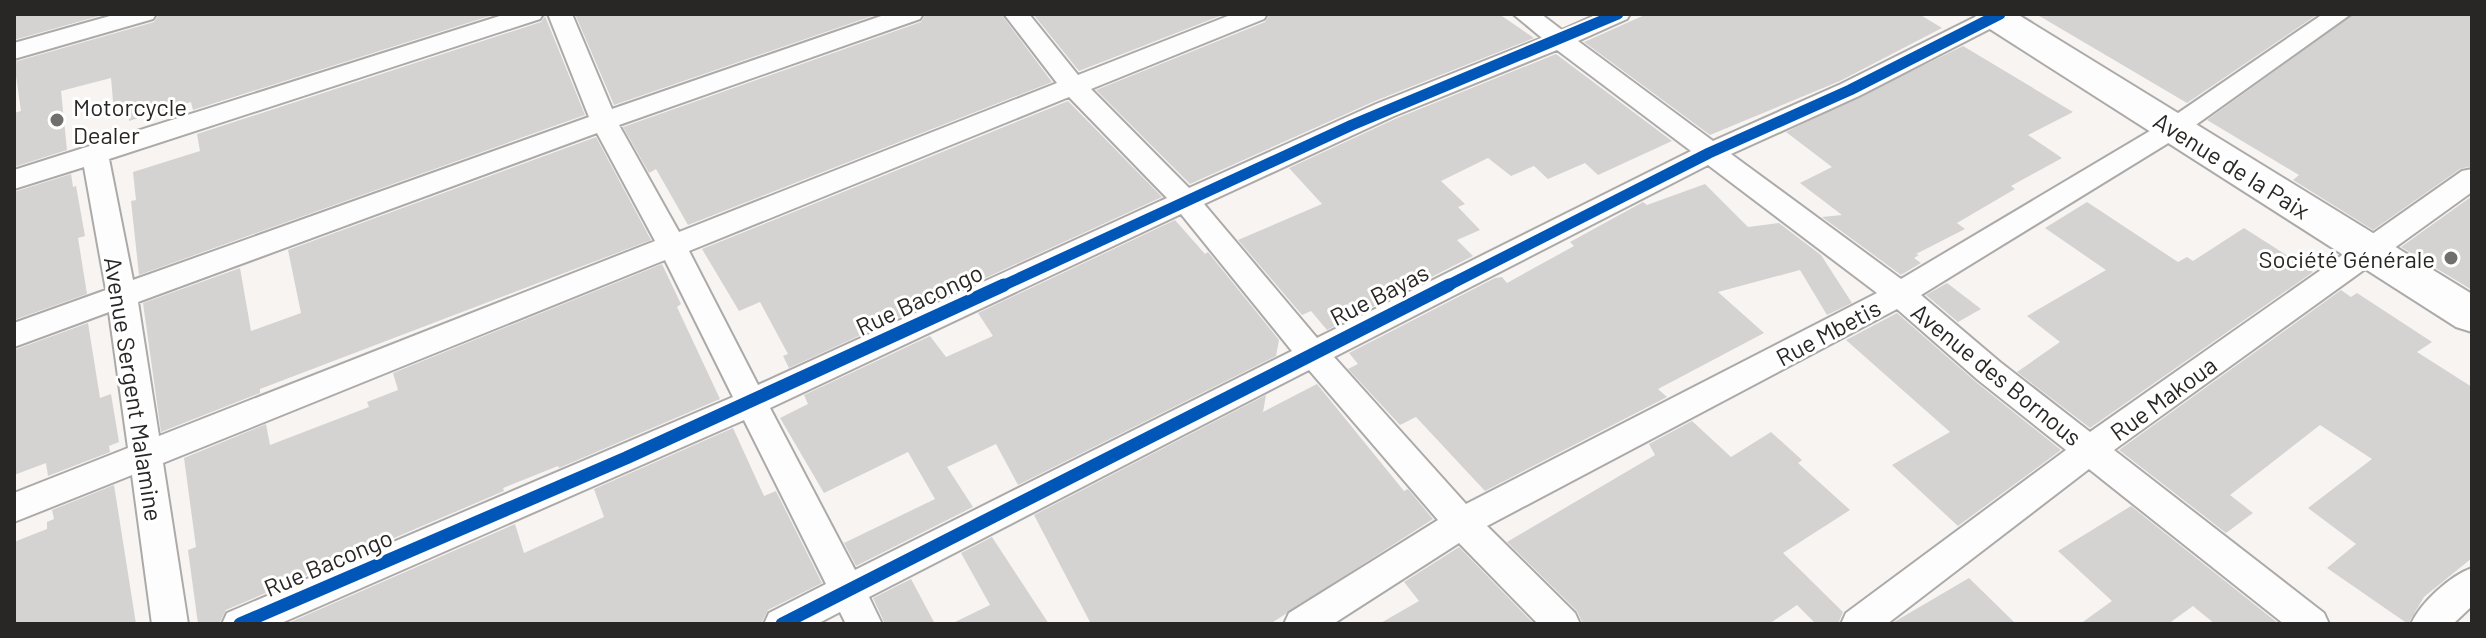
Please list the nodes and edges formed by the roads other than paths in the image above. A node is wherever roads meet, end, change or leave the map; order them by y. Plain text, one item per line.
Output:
1 (144, 14) edge
2 (531, 14) edge
3 (560, 14) edge
4 (911, 14) edge
5 (1016, 14) edge
6 (1255, 14) edge
7 (1525, 14) edge
8 (1618, 14) edge
9 (2339, 14) edge
10 (1996, 15) edge
11 (1560, 41) junction
12 (14, 51) edge
13 (1072, 85) junction
14 (604, 121) junction
15 (2174, 128) junction
16 (1709, 153) junction
17 (95, 155) junction
18 (2472, 178) edge
19 (14, 180) edge
20 (1187, 202) junction
21 (673, 248) junction
22 (2368, 251) junction
23 (1900, 294) junction
24 (122, 297) junction
25 (2472, 315) edge
26 (14, 335) edge
27 (1312, 353) junction
28 (752, 402) junction
29 (2090, 450) junction
30 (144, 455) junction
31 (14, 508) edge
32 (1462, 523) junction
33 (2472, 583) edge
34 (847, 592) junction
35 (170, 624) edge
36 (240, 624) edge
37 (782, 624) edge
38 (864, 624) edge
39 (1302, 624) edge
40 (1562, 624) edge
41 (1859, 624) edge
42 (2311, 624) edge
43 (2429, 624) edge

1 - 12 street
2 - 17 street
3 - 14 street
4 - 14 street
5 - 13 street
6 - 13 street
7 - 11 street, Avenue des Bornous
8 - 11 street, Rue Bacongo
9 - 15 street, Rue Mbetis
10 - 15 main road, Avenue de la Paix
10 - 16 street, Rue Bayas
11 - 16 street, Avenue des Bornous
11 - 20 street, Rue Bacongo
13 - 20 street
13 - 21 street
14 - 21 street
14 - 24 street
15 - 22 main road, Avenue de la Paix
15 - 23 street, Rue Mbetis
16 - 23 street, Avenue des Bornous
16 - 27 street, Rue Bayas
17 - 19 street
17 - 24 street, Avenue Sergent Malamine
18 - 22 street, Rue Makoua
20 - 27 street
20 - 28 street, Rue Bacongo
21 - 28 street
21 - 30 street
22 - 25 main road, Avenue de la Paix
22 - 29 street, Rue Makoua
23 - 29 street, Avenue des Bornous
23 - 32 street, Rue Mbetis
24 - 26 street
24 - 30 street, Avenue Sergent Malamine
27 - 32 street
27 - 34 street, Rue Bayas
28 - 34 street
28 - 36 street, Rue Bacongo
29 - 41 street, Rue Makoua
29 - 42 street, Avenue des Bornous
30 - 31 street
30 - 35 street, Avenue Sergent Malamine
32 - 39 street, Rue Mbetis
32 - 40 street
33 - 43 street
34 - 37 street, Rue Bayas
34 - 38 street

